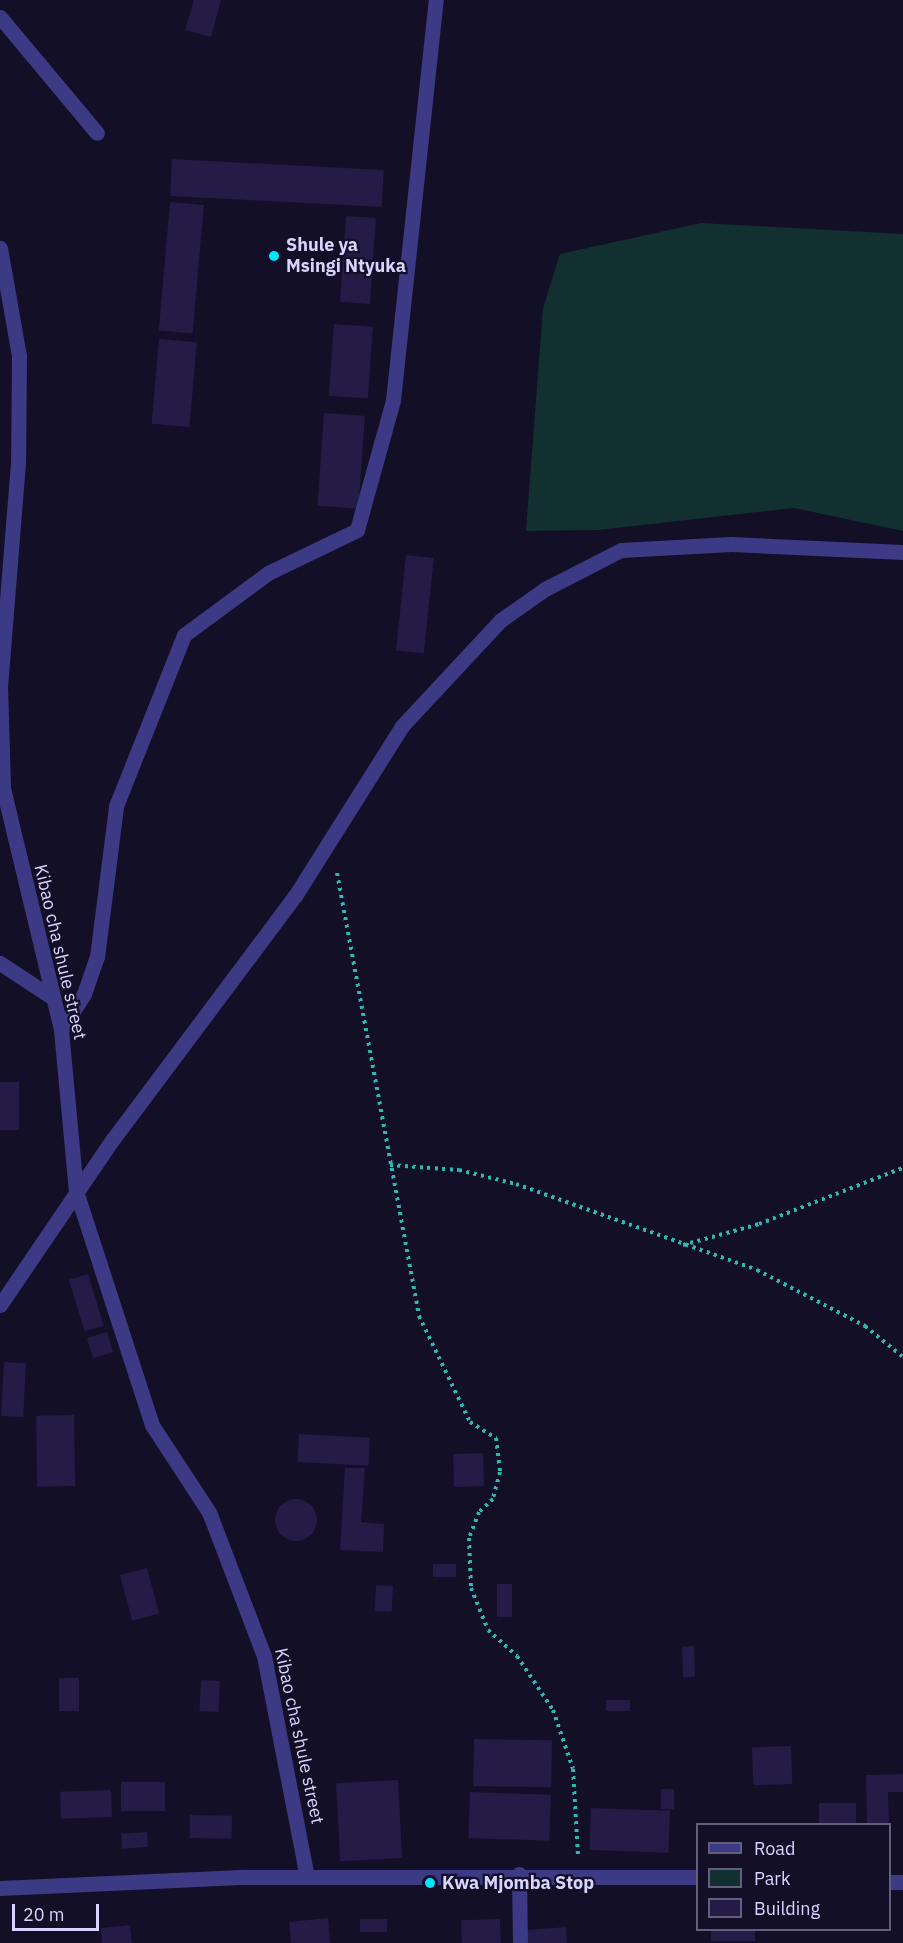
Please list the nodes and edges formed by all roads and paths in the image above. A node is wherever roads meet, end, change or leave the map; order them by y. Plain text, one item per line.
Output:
1 (435, 0) edge
2 (0, 17) edge
3 (97, 132) dead end
4 (0, 248) edge
5 (6, 539) edge
6 (903, 552) edge
7 (333, 839) junction
8 (0, 963) edge
9 (50, 996) junction
10 (61, 1030) junction
11 (390, 1165) junction
12 (903, 1168) edge
13 (76, 1191) junction
14 (682, 1245) junction
15 (0, 1305) edge
16 (903, 1357) edge
17 (519, 1874) junction
18 (579, 1874) junction
19 (307, 1877) junction
20 (696, 1877) edge
21 (0, 1888) edge
22 (520, 1943) edge

1 - 10 street
2 - 3 street
4 - 5 street, Kibao cha shule street
5 - 9 street, Kibao cha shule street
6 - 7 street
7 - 11 path
7 - 13 street
8 - 9 street
9 - 10 street, Kibao cha shule street
10 - 13 street, Kibao cha shule street
11 - 14 path
11 - 18 path
12 - 14 path
13 - 15 street
13 - 19 street, Kibao cha shule street
14 - 16 path
17 - 18 street
17 - 19 street
17 - 22 street
18 - 20 street
19 - 21 street

